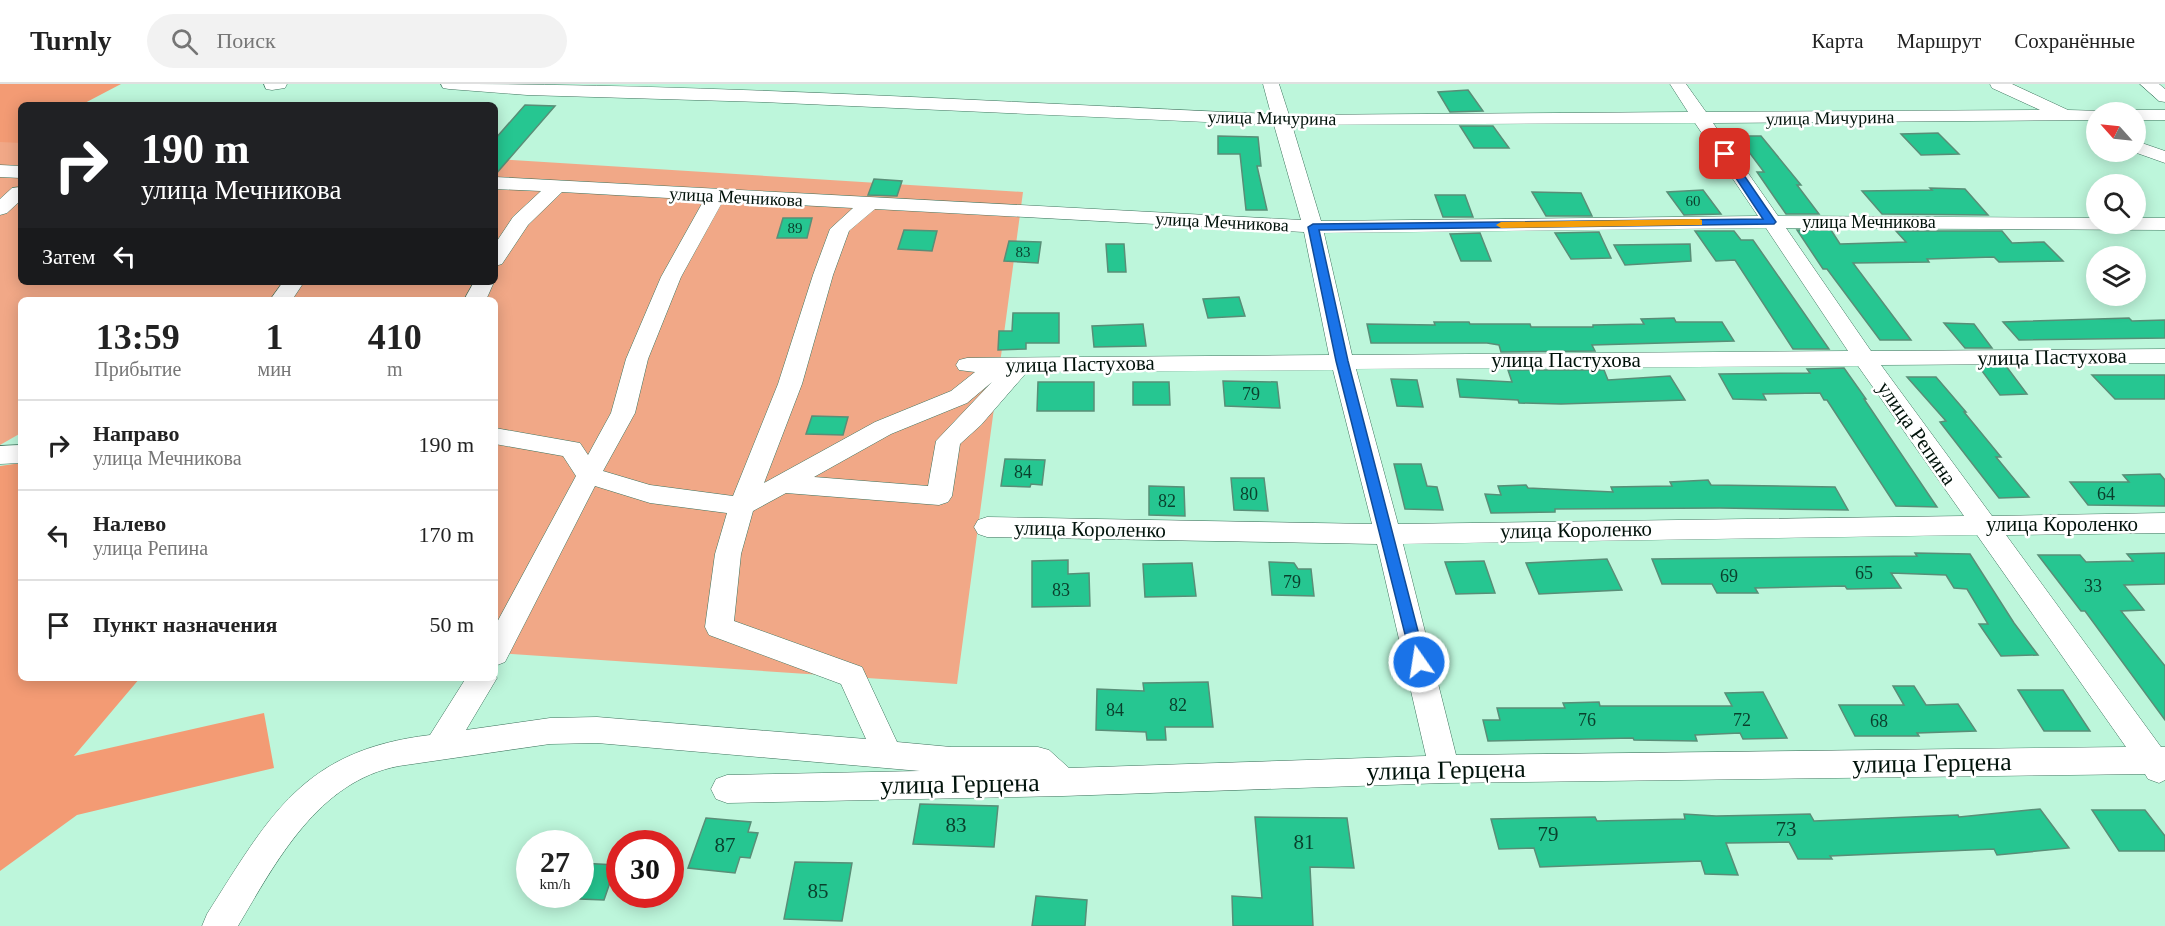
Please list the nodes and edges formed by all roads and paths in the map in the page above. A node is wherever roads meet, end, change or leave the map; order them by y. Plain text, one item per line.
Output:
1 (449, 84) edge
2 (1271, 84) edge
3 (1678, 84) edge
4 (1998, 84) edge
5 (2148, 84) edge
6 (765, 90) edge
7 (2165, 97) edge
8 (2146, 115) edge
9 (2165, 115) edge
10 (2066, 116) junction
11 (2086, 116) edge
12 (1701, 119) junction
13 (1282, 120) junction
14 (2086, 124) edge
15 (2146, 150) edge
16 (2165, 157) edge
17 (0, 171) edge
18 (18, 181) edge
19 (498, 183) edge
20 (18, 185) edge
21 (557, 187) junction
22 (716, 196) junction
23 (868, 205) junction
24 (0, 209) edge
25 (1771, 222) junction
26 (2165, 224) edge
27 (1313, 227) junction
28 (498, 255) edge
29 (2165, 356) edge
30 (1865, 359) junction
31 (1342, 361) junction
32 (1010, 364) junction
33 (967, 365) dead end
34 (498, 437) edge
35 (18, 454) edge
36 (0, 455) edge
37 (588, 475) junction
38 (783, 484) junction
39 (742, 506) junction
40 (2165, 523) edge
41 (1981, 524) junction
42 (987, 527) dead end
43 (1388, 534) junction
44 (498, 648) edge
45 (480, 681) edge
46 (439, 747) junction
47 (888, 754) junction
48 (2161, 765) edge
49 (1444, 769) junction
50 (1063, 782) junction
51 (727, 789) dead end
52 (219, 926) edge

1 - 6 street, улица Мичурина
2 - 13 street
3 - 12 street, улица Репина
4 - 10 street
5 - 7 street
6 - 13 street, улица Мичурина
8 - 9 street
10 - 11 street, улица Мичурина
10 - 12 street, улица Мичурина
10 - 14 street
12 - 13 street, улица Мичурина
12 - 25 street, улица Репина
13 - 27 street
15 - 16 street
17 - 18 street
19 - 21 street, улица Мечникова
20 - 24 street
21 - 22 street, улица Мечникова
21 - 28 street
22 - 23 street, улица Мечникова
22 - 37 street
23 - 27 street, улица Мечникова
23 - 39 street
25 - 26 street, улица Мечникова
25 - 27 street, улица Мечникова
25 - 30 street, улица Репина
27 - 31 street
29 - 30 street, улица Пастухова
30 - 31 street, улица Пастухова
30 - 41 street, улица Репина
31 - 32 street, улица Пастухова
31 - 43 street
32 - 33 street, улица Пастухова
32 - 38 street
32 - 38 street
34 - 37 street
35 - 36 street
37 - 39 street
37 - 44 street
38 - 39 street
39 - 47 street
40 - 41 street, улица Короленко
41 - 43 street, улица Короленко
41 - 48 street, улица Репина
42 - 43 street, улица Короленко
43 - 49 street
45 - 46 street
46 - 47 street
46 - 52 street
47 - 50 street
48 - 49 street, улица Герцена
49 - 50 street, улица Герцена
50 - 51 street, улица Герцена

